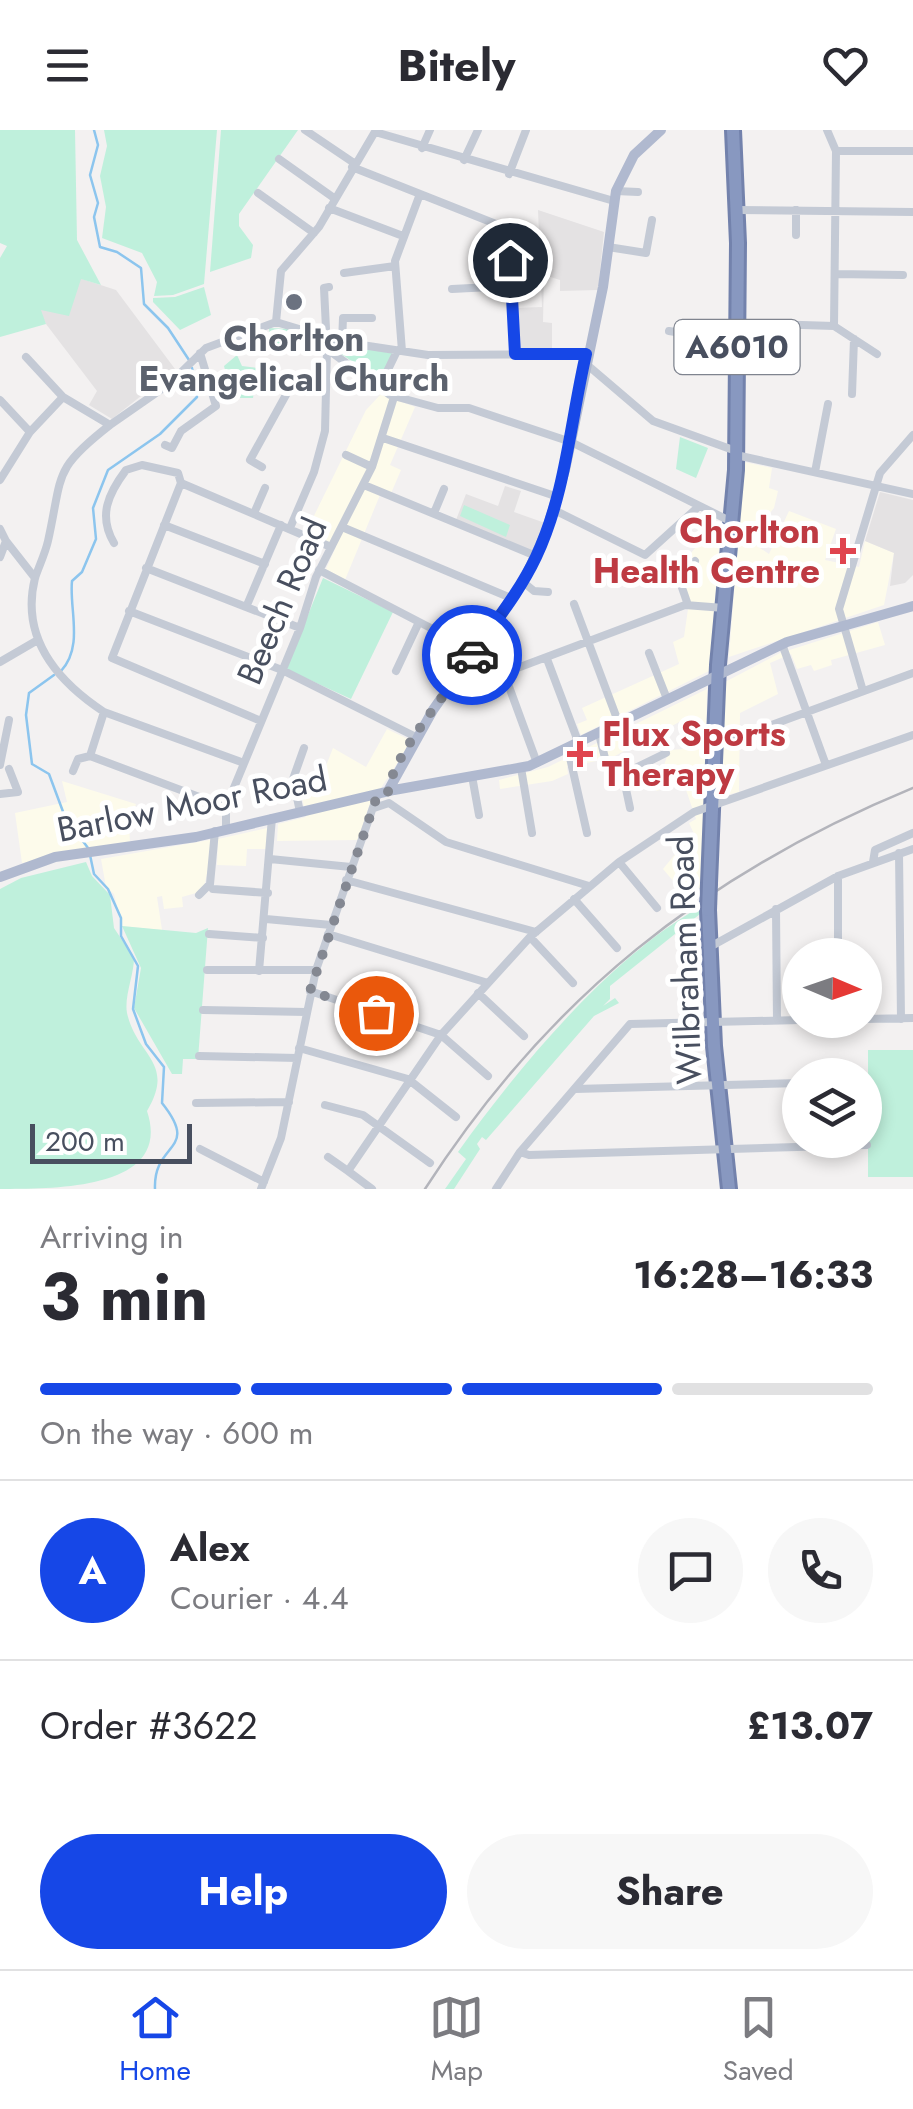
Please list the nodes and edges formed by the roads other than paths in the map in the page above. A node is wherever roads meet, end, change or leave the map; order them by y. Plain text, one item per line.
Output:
1 (305, 130) edge
2 (430, 130) edge
3 (478, 130) edge
4 (526, 130) edge
5 (662, 130) edge
6 (733, 130) edge
7 (827, 130) edge
8 (375, 131) edge
9 (422, 148) junction
10 (836, 151) junction
11 (913, 152) edge
12 (279, 160) dead end
13 (464, 160) junction
14 (353, 165) junction
15 (510, 174) junction
16 (638, 192) dead end
17 (258, 193) dead end
18 (420, 194) junction
19 (615, 196) junction
20 (334, 198) junction
21 (330, 208) junction
22 (738, 210) junction
23 (796, 210) junction
24 (836, 211) junction
25 (913, 212) edge
26 (652, 220) dead end
27 (314, 233) junction
28 (796, 235) dead end
29 (403, 236) junction
30 (608, 247) junction
31 (395, 266) junction
32 (344, 273) dead end
33 (835, 274) junction
34 (903, 274) dead end
35 (512, 286) junction
36 (330, 287) dead end
37 (452, 289) dead end
38 (372, 318) dead end
39 (276, 322) junction
40 (737, 323) junction
41 (781, 325) junction
42 (834, 326) junction
43 (669, 331) dead end
44 (326, 338) junction
45 (854, 339) junction
46 (342, 342) junction
47 (737, 342) junction
48 (328, 350) junction
49 (399, 351) junction
50 (515, 354) junction
51 (877, 354) dead end
52 (196, 356) junction
53 (26, 357) dead end
54 (586, 358) junction
55 (780, 360) dead end
56 (324, 374) junction
57 (380, 388) junction
58 (852, 394) dead end
59 (394, 397) junction
60 (63, 398) junction
61 (0, 400) edge
62 (828, 404) dead end
63 (110, 425) junction
64 (30, 432) junction
65 (913, 435) edge
66 (383, 438) junction
67 (571, 442) junction
68 (165, 446) dead end
69 (736, 453) junction
70 (346, 455) dead end
71 (262, 467) dead end
72 (372, 467) junction
73 (815, 472) junction
74 (1, 476) edge
75 (181, 483) junction
76 (364, 485) junction
77 (876, 486) junction
78 (265, 488) dead end
79 (444, 489) dead end
80 (913, 494) edge
81 (558, 498) junction
82 (697, 508) junction
83 (554, 510) junction
84 (255, 511) junction
85 (434, 513) junction
86 (732, 522) junction
87 (164, 525) junction
88 (286, 526) junction
89 (342, 528) junction
90 (0, 529) edge
91 (6, 541) junction
92 (114, 543) dead end
93 (331, 547) junction
94 (536, 556) junction
95 (0, 557) edge
96 (695, 561) dead end
97 (265, 564) junction
98 (146, 568) junction
99 (320, 570) junction
100 (36, 578) junction
101 (523, 582) junction
102 (548, 592) dead end
103 (511, 598) junction
104 (574, 604) dead end
105 (247, 605) junction
106 (688, 605) junction
107 (913, 606) edge
108 (724, 608) junction
109 (129, 611) junction
110 (419, 622) junction
111 (842, 623) junction
112 (300, 628) junction
113 (36, 641) junction
114 (588, 643) junction
115 (782, 644) junction
116 (650, 653) dead end
117 (472, 656) junction
118 (546, 658) junction
119 (0, 662) edge
120 (282, 670) junction
121 (396, 671) dead end
122 (504, 673) junction
123 (913, 673) edge
124 (718, 674) junction
125 (863, 691) junction
126 (666, 699) junction
127 (104, 712) junction
128 (807, 712) junction
129 (9, 720) dead end
130 (261, 720) junction
131 (619, 724) junction
132 (598, 734) junction
133 (913, 734) edge
134 (416, 738) junction
135 (574, 746) junction
136 (714, 746) junction
137 (304, 748) dead end
138 (666, 752) dead end
139 (90, 756) junction
140 (244, 763) junction
141 (537, 764) junction
142 (826, 765) junction
143 (2, 766) edge
144 (520, 768) junction
145 (74, 771) dead end
146 (623, 775) junction
147 (472, 776) junction
148 (32, 789) dead end
149 (18, 792) junction
150 (0, 794) edge
151 (383, 794) junction
152 (711, 807) junction
153 (226, 808) junction
154 (374, 808) junction
155 (630, 808) dead end
156 (300, 812) junction
157 (479, 816) dead end
158 (272, 818) junction
159 (220, 829) junction
160 (532, 832) dead end
161 (587, 832) dead end
162 (913, 834) edge
163 (913, 849) edge
164 (900, 853) junction
165 (270, 859) junction
166 (620, 862) junction
167 (874, 862) junction
168 (350, 866) junction
169 (838, 876) junction
170 (0, 877) edge
171 (346, 880) junction
172 (589, 886) junction
173 (213, 889) dead end
174 (268, 892) junction
175 (198, 895) dead end
176 (574, 898) junction
177 (657, 908) dead end
178 (776, 908) junction
179 (266, 919) junction
180 (330, 929) junction
181 (209, 934) dead end
182 (533, 934) junction
183 (263, 938) junction
184 (838, 938) edge
185 (616, 948) dead end
186 (708, 948) junction
187 (207, 970) dead end
188 (316, 970) junction
189 (259, 971) junction
190 (488, 982) junction
191 (573, 983) dead end
192 (310, 991) junction
193 (478, 993) junction
194 (203, 1010) dead end
195 (306, 1012) junction
196 (900, 1018) junction
197 (913, 1018) edge
198 (882, 1019) edge
199 (712, 1020) junction
200 (777, 1020) junction
201 (782, 1020) edge
202 (441, 1035) junction
203 (524, 1036) dead end
204 (299, 1048) junction
205 (200, 1056) dead end
206 (297, 1058) junction
207 (488, 1076) dead end
208 (408, 1080) junction
209 (782, 1083) edge
210 (717, 1084) junction
211 (573, 1090) junction
212 (289, 1102) junction
213 (196, 1103) dead end
214 (330, 1109) dead end
215 (456, 1117) dead end
216 (377, 1124) junction
217 (724, 1147) junction
218 (782, 1147) edge
219 (200, 1149) dead end
220 (520, 1152) junction
221 (328, 1158) dead end
222 (430, 1163) dead end
223 (348, 1171) junction
224 (262, 1186) edge
225 (372, 1189) edge
226 (496, 1189) edge
227 (729, 1189) edge

1 - 14 street
2 - 9 street
3 - 13 street
4 - 15 street
5 - 19 main road
6 - 22 highway, Wilbraham Road / A6010
7 - 10 street
8 - 9 street
8 - 14 street
9 - 13 street
10 - 11 street
10 - 24 street
12 - 20 street
13 - 15 street
14 - 18 street
14 - 20 street
15 - 19 street
16 - 19 street
17 - 27 street
18 - 29 street
18 - 35 street
19 - 30 main road
20 - 21 street
21 - 27 street
21 - 29 street
22 - 23 street
22 - 40 highway, Wilbraham Road / A6010
23 - 24 street
23 - 28 street
24 - 25 street
24 - 33 street
26 - 30 street
27 - 39 street
29 - 31 street
30 - 54 main road
31 - 32 street
31 - 49 street
33 - 34 street
33 - 42 street
35 - 37 street
35 - 50 street
36 - 44 street
38 - 46 street
39 - 44 street
39 - 52 street
40 - 41 street
40 - 47 highway, Wilbraham Road / A6010
41 - 42 street
41 - 55 street
42 - 45 street
43 - 47 street
44 - 46 street
44 - 48 street
45 - 51 street
45 - 58 street
46 - 49 street
47 - 69 highway, Wilbraham Road / A6010
48 - 56 street
48 - 57 street
49 - 50 street
49 - 57 street
50 - 54 street
52 - 63 street
52 - 68 street
53 - 60 street
54 - 67 main road
54 - 69 street
56 - 71 street
56 - 88 street
57 - 59 street
59 - 66 street, Beech Road
59 - 67 street
60 - 63 street
60 - 64 street
61 - 64 street
62 - 73 street
63 - 100 street
64 - 74 street
65 - 77 street
66 - 72 street, Beech Road
66 - 81 street
67 - 81 main road
67 - 82 street
69 - 73 street
69 - 86 highway, Wilbraham Road / A6010
70 - 72 street
72 - 76 street, Beech Road
73 - 77 street
75 - 84 street
75 - 87 street
75 - 92 street
76 - 85 street
76 - 89 street, Beech Road
77 - 80 street
77 - 111 street
78 - 84 street
79 - 85 street
81 - 83 main road
82 - 83 street
82 - 86 street
83 - 94 main road
84 - 88 street
85 - 94 street
86 - 108 highway, Wilbraham Road / A6010
87 - 97 street
87 - 98 street
88 - 93 street
88 - 97 street
89 - 93 street, Beech Road
89 - 103 street
90 - 91 street
91 - 95 street
91 - 100 street
93 - 99 street, Beech Road
94 - 101 main road
96 - 106 street
97 - 105 street
98 - 105 street
98 - 109 street
99 - 110 street
99 - 112 street, Beech Road
100 - 113 street
101 - 102 street
101 - 103 main road
103 - 117 main road
104 - 114 street
105 - 112 street
106 - 108 street
106 - 114 street
107 - 111 main road, Barlow Moor Road
108 - 124 highway, Wilbraham Road / A6010
109 - 120 street
109 - 130 street
110 - 117 street
110 - 121 street
111 - 115 main road, Barlow Moor Road
111 - 125 street
112 - 120 street, Beech Road
113 - 119 street
113 - 127 street
114 - 118 street
114 - 131 street
115 - 124 main road, Barlow Moor Road
115 - 128 street
116 - 126 street
117 - 122 street
117 - 134 main road
118 - 122 street
118 - 135 street
120 - 130 street, Beech Road
120 - 134 street
122 - 141 street
123 - 125 street
124 - 126 main road, Barlow Moor Road
124 - 136 highway, Wilbraham Road / A6010
125 - 128 street
126 - 131 main road, Barlow Moor Road
127 - 139 street
127 - 140 street
128 - 136 street
128 - 142 street
129 - 143 street
130 - 140 street, Beech Road
131 - 132 main road, Barlow Moor Road
132 - 135 main road, Barlow Moor Road
132 - 146 street
133 - 142 street
134 - 151 main road
135 - 141 main road, Barlow Moor Road
135 - 161 street
136 - 152 highway, Wilbraham Road / A6010
137 - 156 street
138 - 146 street
139 - 145 street
139 - 153 street
140 - 153 street, Beech Road
141 - 144 main road, Barlow Moor Road
142 - 152 street
143 - 149 street
144 - 147 main road, Barlow Moor Road
144 - 160 street
146 - 155 street
147 - 151 main road, Barlow Moor Road
147 - 157 street
148 - 149 street
149 - 150 street
151 - 154 street
151 - 156 main road, Barlow Moor Road
152 - 166 street
152 - 186 highway, Wilbraham Road / A6010, bridge
153 - 159 street, Beech Road
154 - 168 street
154 - 172 street
156 - 158 main road, Barlow Moor Road
158 - 159 main road, Barlow Moor Road
158 - 165 street
159 - 170 main road, Barlow Moor Road
159 - 175 street, Beech Road
162 - 167 street
163 - 164 street
164 - 167 street
164 - 196 street
165 - 168 street
165 - 174 street
166 - 172 street
166 - 177 street
167 - 169 street
168 - 171 street
169 - 178 street
169 - 184 street
171 - 180 street
171 - 182 street
172 - 176 street
173 - 174 street
174 - 179 street
176 - 182 street
176 - 185 street
178 - 186 street
178 - 200 street
179 - 180 street
179 - 183 street
180 - 188 street
180 - 190 street
181 - 183 street
182 - 190 street
182 - 191 street
183 - 189 street
186 - 199 highway, Wilbraham Road / A6010
187 - 189 street
188 - 189 street
188 - 192 street
190 - 193 street
192 - 195 street
192 - 202 street
193 - 202 street
193 - 203 street
194 - 195 street
195 - 204 street
196 - 197 street
196 - 198 street
199 - 200 street
199 - 210 highway, Wilbraham Road / A6010
199 - 211 street
200 - 201 street
202 - 207 street
202 - 208 street
204 - 206 street
204 - 208 street
205 - 206 street
206 - 212 street
208 - 215 street
208 - 216 street
209 - 210 street
210 - 211 street
210 - 217 highway, Wilbraham Road / A6010
211 - 220 street
212 - 213 street
212 - 224 street
214 - 216 street
216 - 222 street
216 - 223 street
217 - 218 street
217 - 220 street
217 - 227 highway, Wilbraham Road / A6010
219 - 224 street
220 - 226 street
221 - 223 street
223 - 225 street

